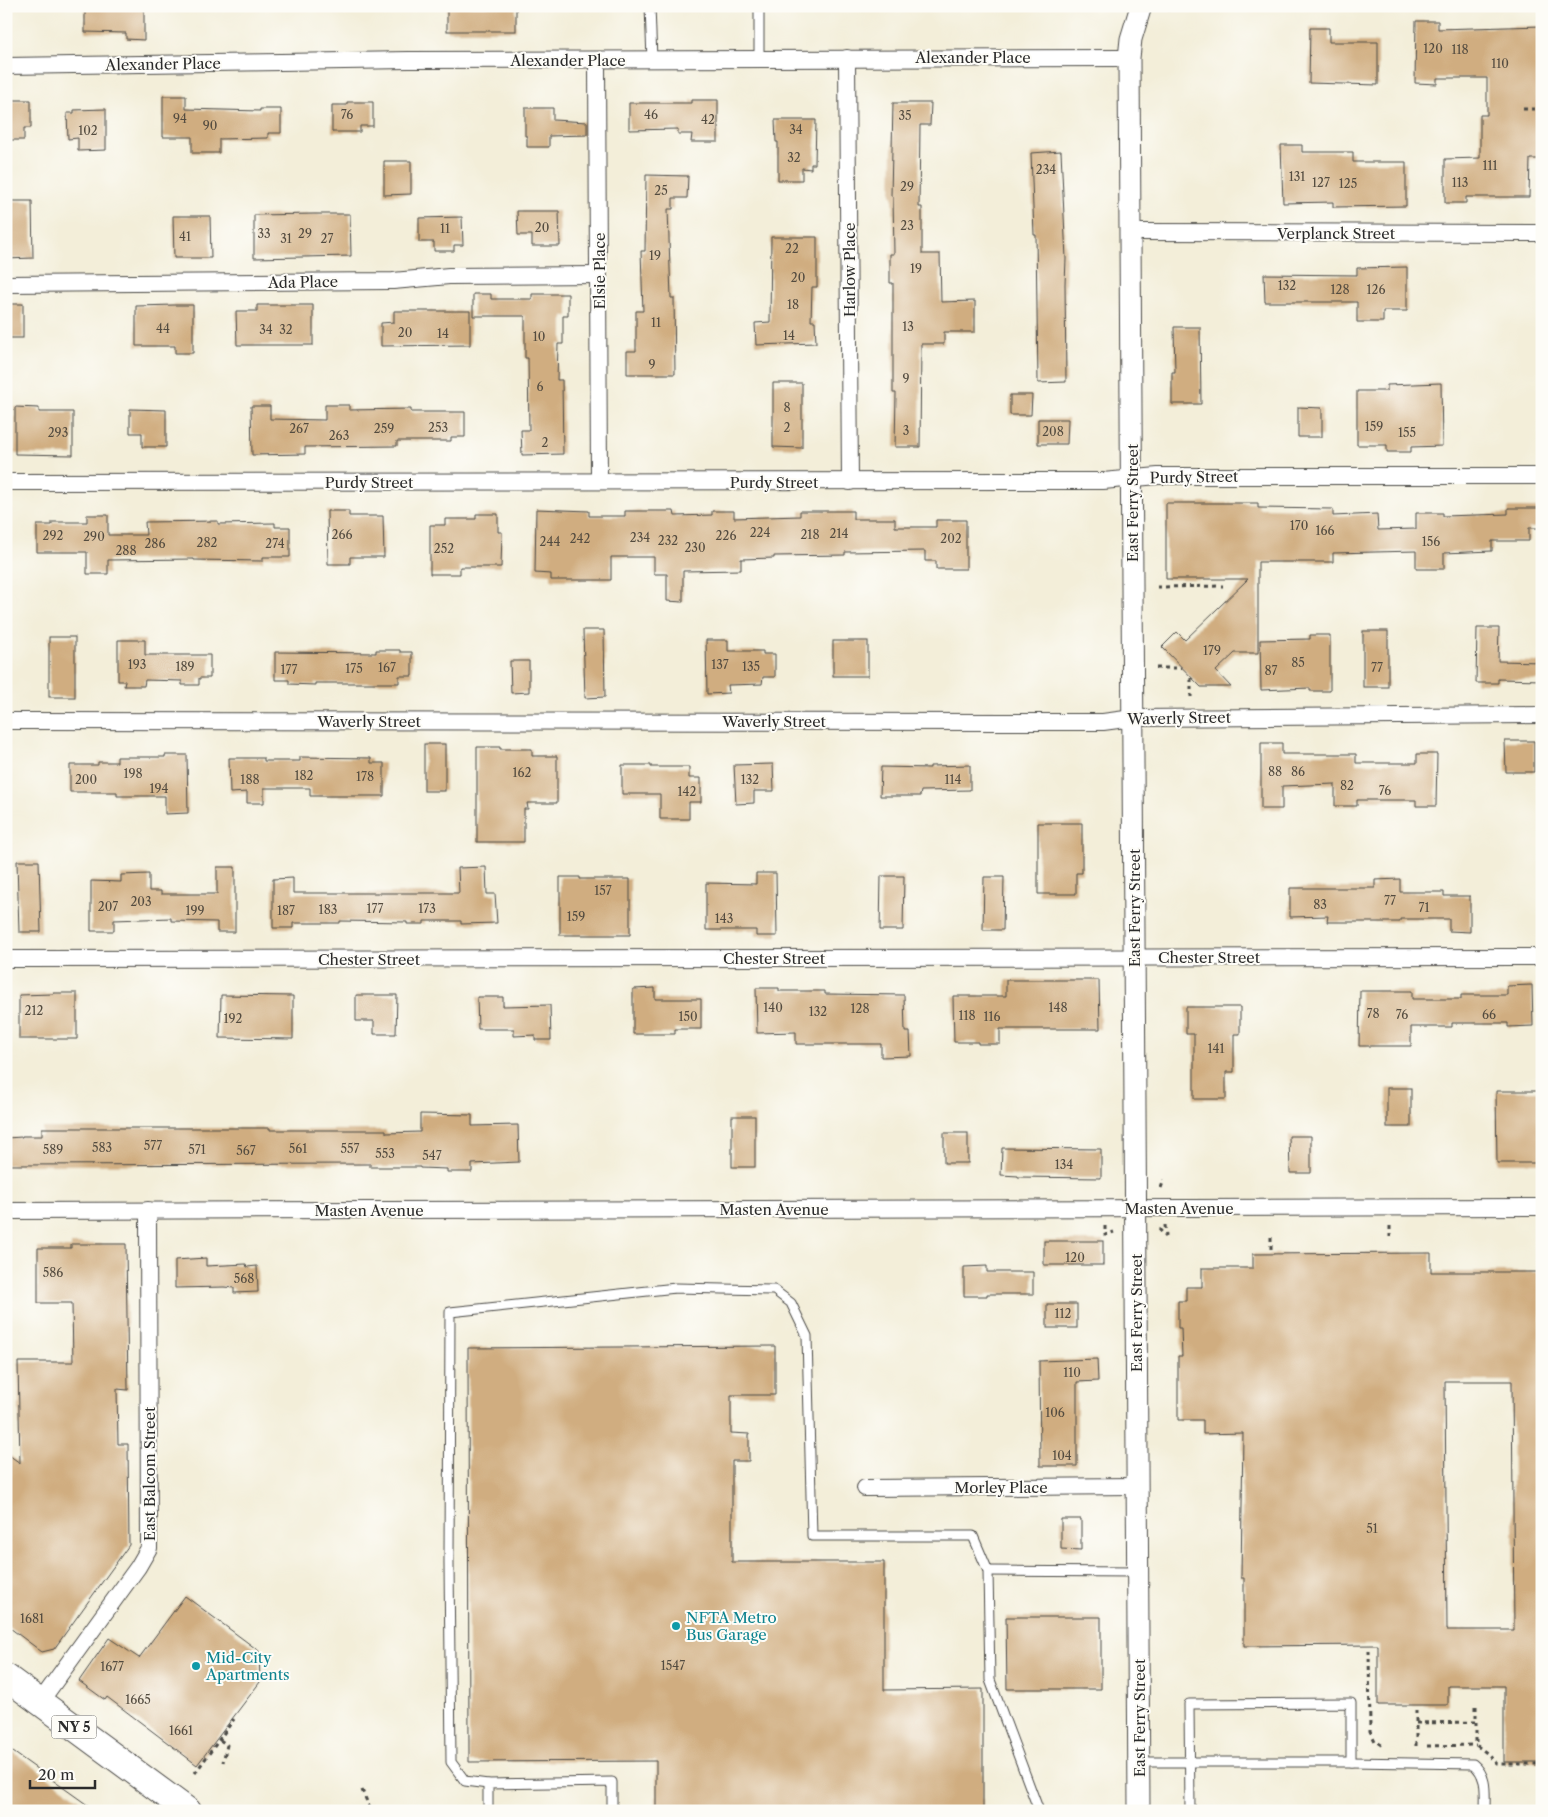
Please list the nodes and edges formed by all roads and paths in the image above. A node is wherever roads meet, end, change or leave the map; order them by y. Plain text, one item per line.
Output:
1 (650, 6) edge
2 (759, 6) edge
3 (1141, 6) edge
4 (847, 58) junction
5 (1129, 58) junction
6 (759, 59) junction
7 (597, 60) junction
8 (652, 60) junction
9 (6, 66) edge
10 (1523, 109) dead end
11 (1542, 109) edge
12 (1130, 232) junction
13 (1542, 233) edge
14 (599, 275) junction
15 (6, 284) edge
16 (1542, 476) edge
17 (1132, 478) junction
18 (6, 482) edge
19 (599, 482) junction
20 (850, 482) junction
21 (1157, 586) dead end
22 (1223, 586) dead end
23 (1156, 668) dead end
24 (1181, 668) dead end
25 (1190, 678) dead end
26 (1191, 697) dead end
27 (1542, 715) edge
28 (1133, 718) junction
29 (6, 721) edge
30 (1542, 957) edge
31 (1135, 958) junction
32 (6, 960) edge
33 (1164, 1180) dead end
34 (1162, 1188) dead end
35 (1136, 1208) junction
36 (1542, 1208) edge
37 (148, 1210) junction
38 (6, 1211) edge
39 (1104, 1225) dead end
40 (1165, 1225) dead end
41 (1159, 1229) dead end
42 (1115, 1232) dead end
43 (1271, 1237) dead end
44 (1271, 1251) dead end
45 (1138, 1486) junction
46 (865, 1488) dead end
47 (988, 1571) junction
48 (1138, 1572) junction
49 (1369, 1650) dead end
50 (6, 1677) edge
51 (40, 1702) junction
52 (1476, 1706) dead end
53 (1416, 1710) dead end
54 (234, 1719) dead end
55 (1476, 1722) junction
56 (1416, 1723) junction
57 (220, 1740) junction
58 (1476, 1745) junction
59 (1406, 1746) dead end
60 (1416, 1746) junction
61 (1386, 1747) dead end
62 (223, 1762) dead end
63 (1139, 1762) junction
64 (1190, 1762) junction
65 (1351, 1762) junction
66 (1542, 1764) edge
67 (195, 1773) dead end
68 (488, 1784) junction
69 (362, 1790) dead end
70 (188, 1811) edge
71 (371, 1811) edge
72 (488, 1811) edge
73 (612, 1811) edge
74 (1039, 1811) edge
75 (1139, 1811) edge
76 (1190, 1811) edge
77 (1485, 1811) edge

1 - 8 lane
2 - 6 lane
3 - 5 street, East Ferry Street
4 - 5 street, Alexander Place
4 - 6 street, Alexander Place
4 - 20 street, Harlow Place
5 - 12 street, East Ferry Street
6 - 8 street, Alexander Place
7 - 8 street, Alexander Place
7 - 9 street, Alexander Place
7 - 14 street, Elsie Place
10 - 11 path
12 - 13 street, Verplanck Street
12 - 17 street, East Ferry Street
14 - 15 street, Ada Place
14 - 19 street, Elsie Place
16 - 17 street, Purdy Street
17 - 20 street, Purdy Street
17 - 28 street, East Ferry Street
18 - 19 street, Purdy Street
19 - 20 street, Purdy Street
21 - 22 path
23 - 24 path
25 - 26 path
27 - 28 street, Waverly Street
28 - 29 street, Waverly Street
28 - 31 street, East Ferry Street
30 - 31 street, Chester Street
31 - 32 street, Chester Street
31 - 35 street, East Ferry Street
33 - 34 path
35 - 36 street, Masten Avenue
35 - 37 street, Masten Avenue
35 - 45 street, East Ferry Street
37 - 38 street, Masten Avenue
37 - 51 street, East Balcom Street
39 - 42 path
40 - 41 path
43 - 44 path
45 - 46 street, Morley Place
45 - 48 street, East Ferry Street
47 - 48 lane
47 - 68 lane
47 - 74 lane
48 - 63 street, East Ferry Street
49 - 61 path
50 - 51 main road, NY 5
51 - 70 main road, NY 5
52 - 55 path
53 - 56 path
54 - 57 path
55 - 56 path
55 - 58 path
56 - 60 path
57 - 62 path
57 - 67 path
58 - 60 path
58 - 66 path
59 - 60 path
63 - 64 lane
63 - 75 street, East Ferry Street
64 - 65 lane
64 - 65 lane
64 - 76 lane
65 - 77 lane
68 - 72 lane
68 - 73 lane
69 - 71 path

